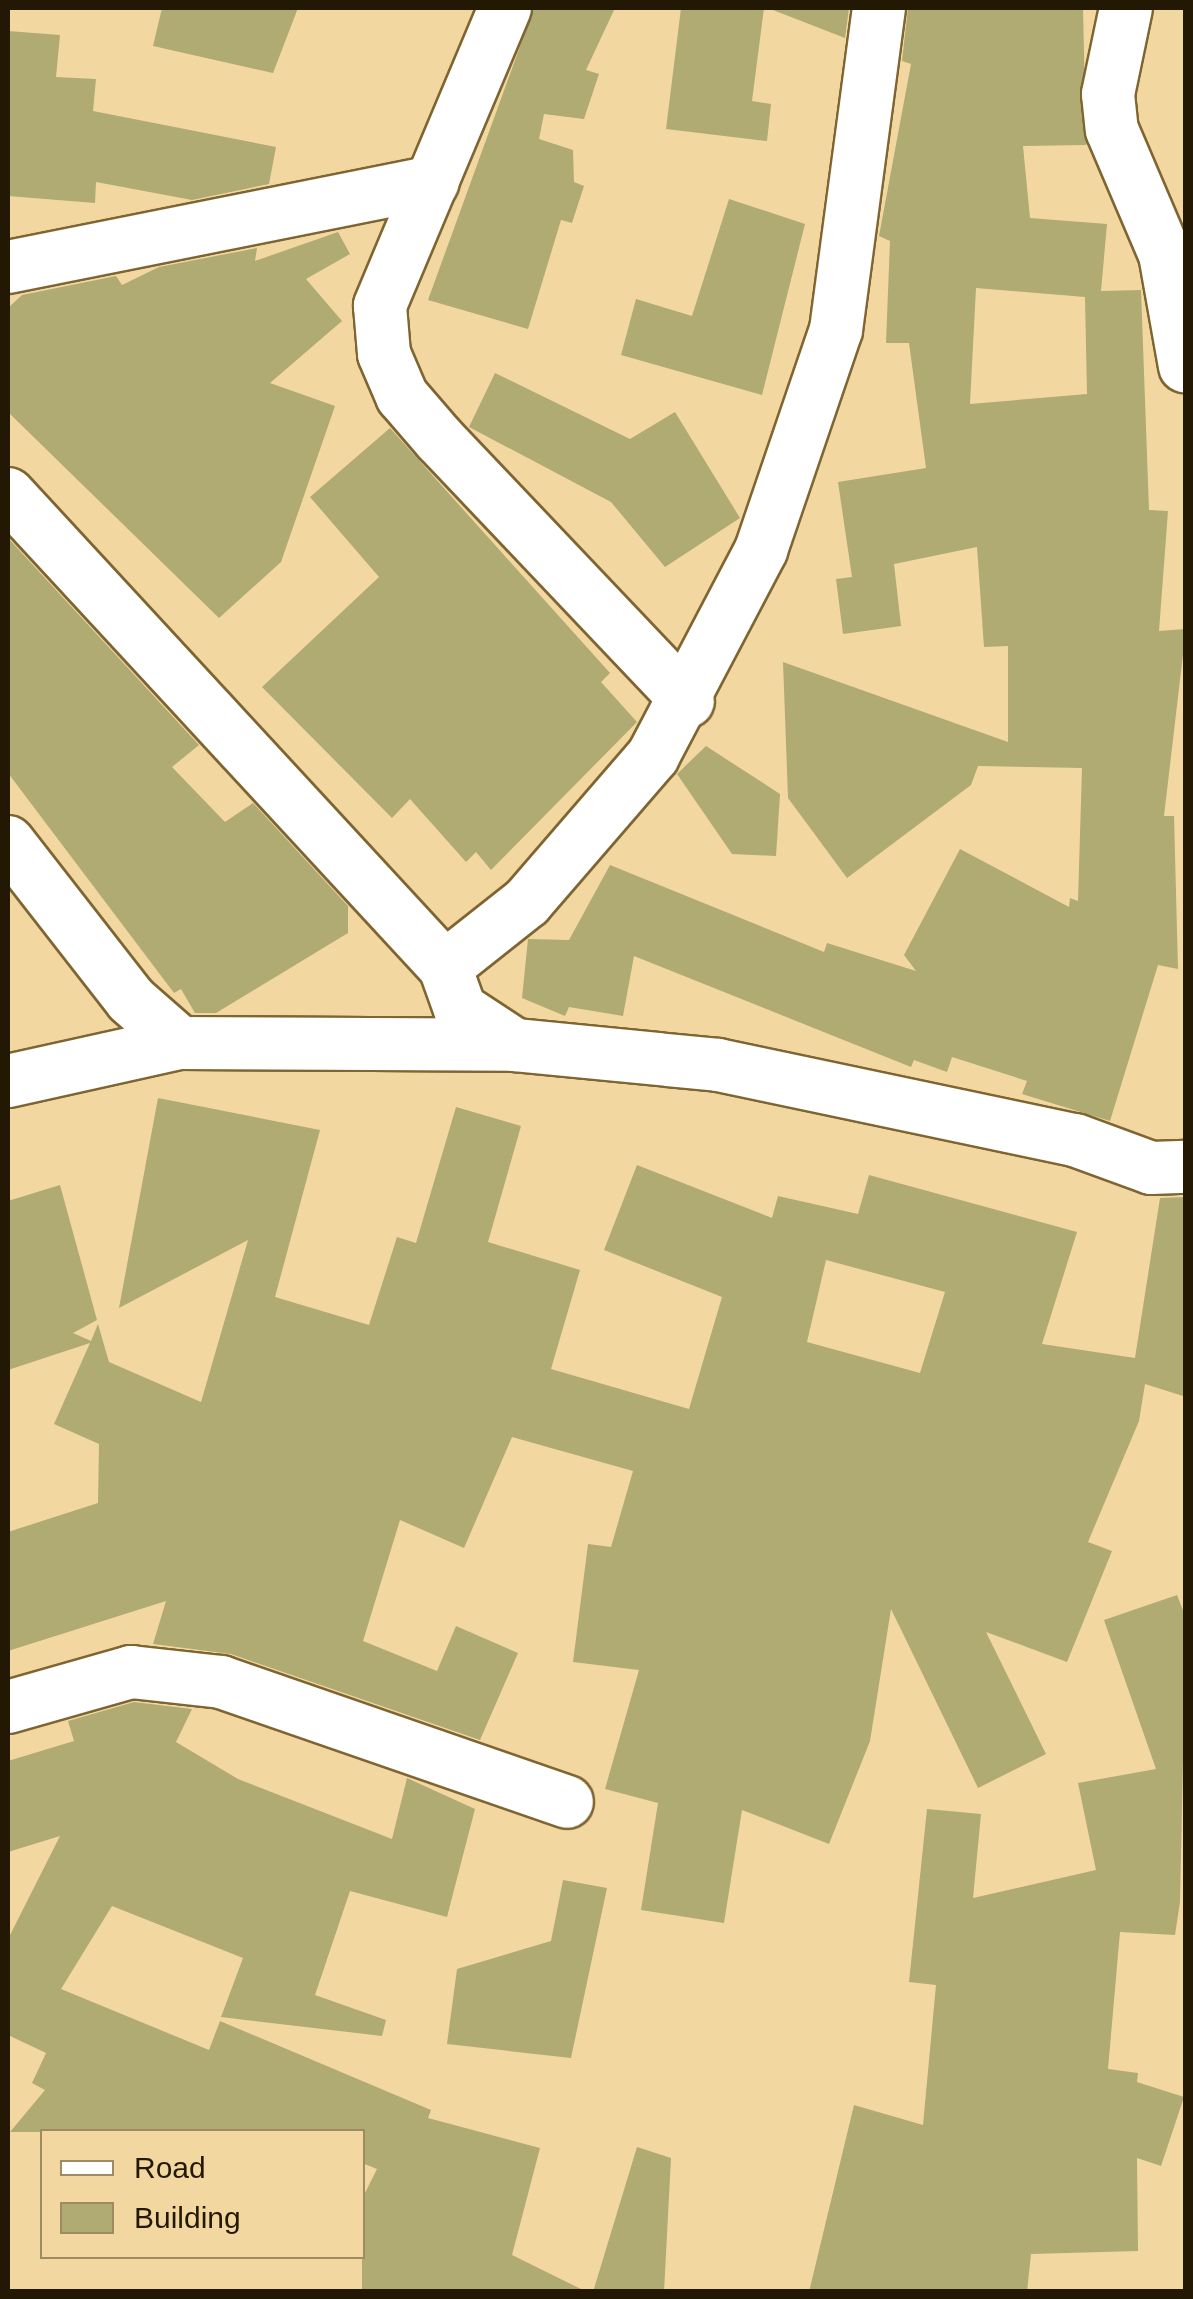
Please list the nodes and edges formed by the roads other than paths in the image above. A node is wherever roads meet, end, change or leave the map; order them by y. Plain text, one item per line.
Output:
1 (506, 8) edge
2 (879, 8) edge
3 (1126, 8) edge
4 (433, 182) junction
5 (8, 267) edge
6 (1185, 366) edge
7 (8, 494) edge
8 (688, 701) junction
9 (8, 842) edge
10 (445, 966) junction
11 (180, 1043) junction
12 (515, 1045) junction
13 (8, 1080) edge
14 (1186, 1166) edge
15 (8, 1706) edge
16 (567, 1802) dead end

1 - 4 street
2 - 8 street
3 - 6 street
4 - 5 street
4 - 8 street
7 - 10 street
8 - 10 street
9 - 11 street
10 - 12 street
11 - 12 street
11 - 13 street
12 - 14 street
15 - 16 street

